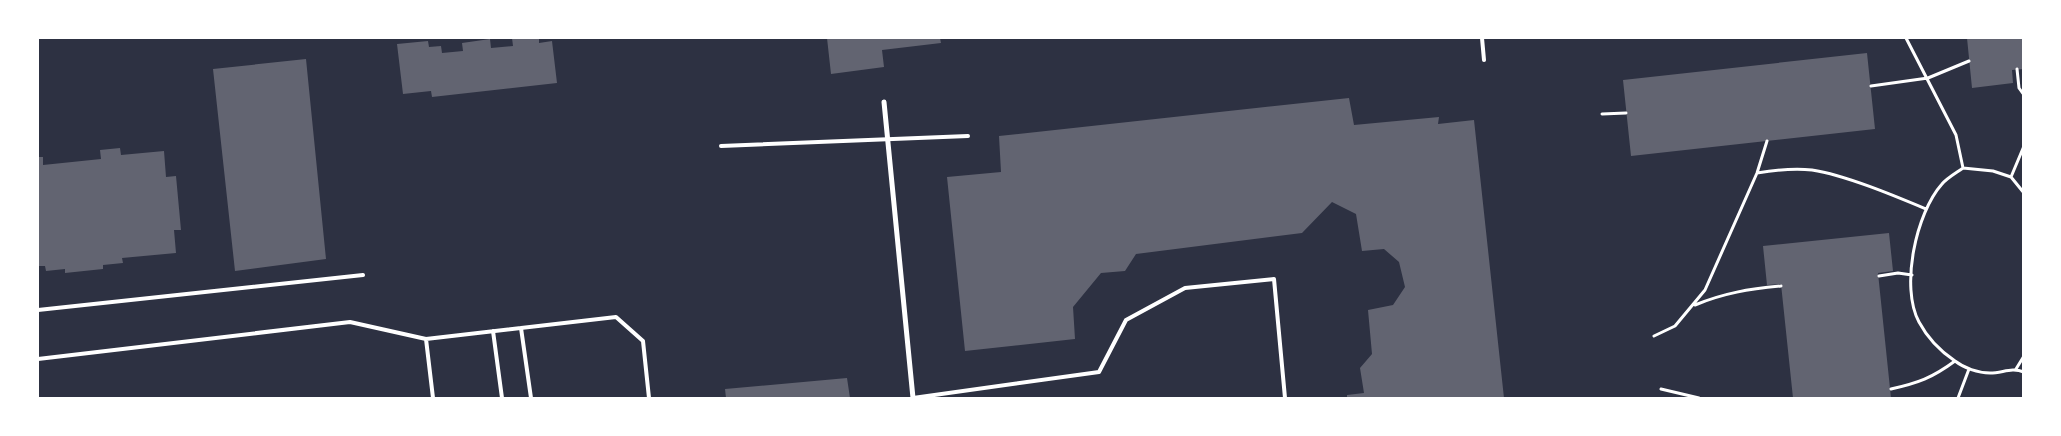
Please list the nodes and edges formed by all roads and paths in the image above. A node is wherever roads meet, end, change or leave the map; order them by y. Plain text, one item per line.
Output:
1 (1482, 38) edge
2 (1906, 38) edge
3 (1484, 60) dead end
4 (1969, 61) dead end
5 (2017, 69) dead end
6 (1928, 78) junction
7 (1871, 86) dead end
8 (2024, 95) edge
9 (884, 102) dead end
10 (1626, 113) dead end
11 (1602, 114) dead end
12 (968, 136) dead end
13 (888, 140) junction
14 (1767, 141) dead end
15 (721, 146) dead end
16 (2024, 146) edge
17 (1963, 168) junction
18 (1757, 173) junction
19 (2010, 177) junction
20 (2024, 193) edge
21 (1926, 210) junction
22 (363, 275) dead end
23 (1912, 275) junction
24 (1879, 276) dead end
25 (1781, 286) dead end
26 (1692, 306) junction
27 (38, 310) edge
28 (521, 328) junction
29 (493, 331) junction
30 (1654, 336) dead end
31 (426, 339) junction
32 (2024, 356) edge
33 (38, 358) edge
34 (1955, 361) junction
35 (1969, 369) junction
36 (2016, 369) junction
37 (2024, 372) edge
38 (1890, 389) dead end
39 (1661, 390) dead end
40 (433, 398) edge
41 (502, 398) edge
42 (531, 398) edge
43 (649, 398) edge
44 (913, 398) edge
45 (1285, 398) edge
46 (1699, 398) edge
47 (1958, 398) edge

1 - 3 lane
2 - 6 path
4 - 6 path
5 - 8 path
6 - 7 path
6 - 17 path
9 - 13 street
10 - 11 path
12 - 13 lane
13 - 15 lane
13 - 44 street
14 - 18 path
16 - 19 path
17 - 19 path
17 - 21 path
18 - 21 path
18 - 26 path
19 - 20 path
21 - 23 path
22 - 27 lane
23 - 24 path
23 - 34 path
25 - 26 path
26 - 30 path
28 - 29 lane
28 - 42 lane
28 - 43 lane
29 - 31 lane
29 - 41 lane
31 - 33 lane
31 - 40 lane
32 - 36 path
34 - 35 path
34 - 38 path
35 - 36 path
35 - 47 path
36 - 37 path
39 - 46 path
44 - 45 lane

